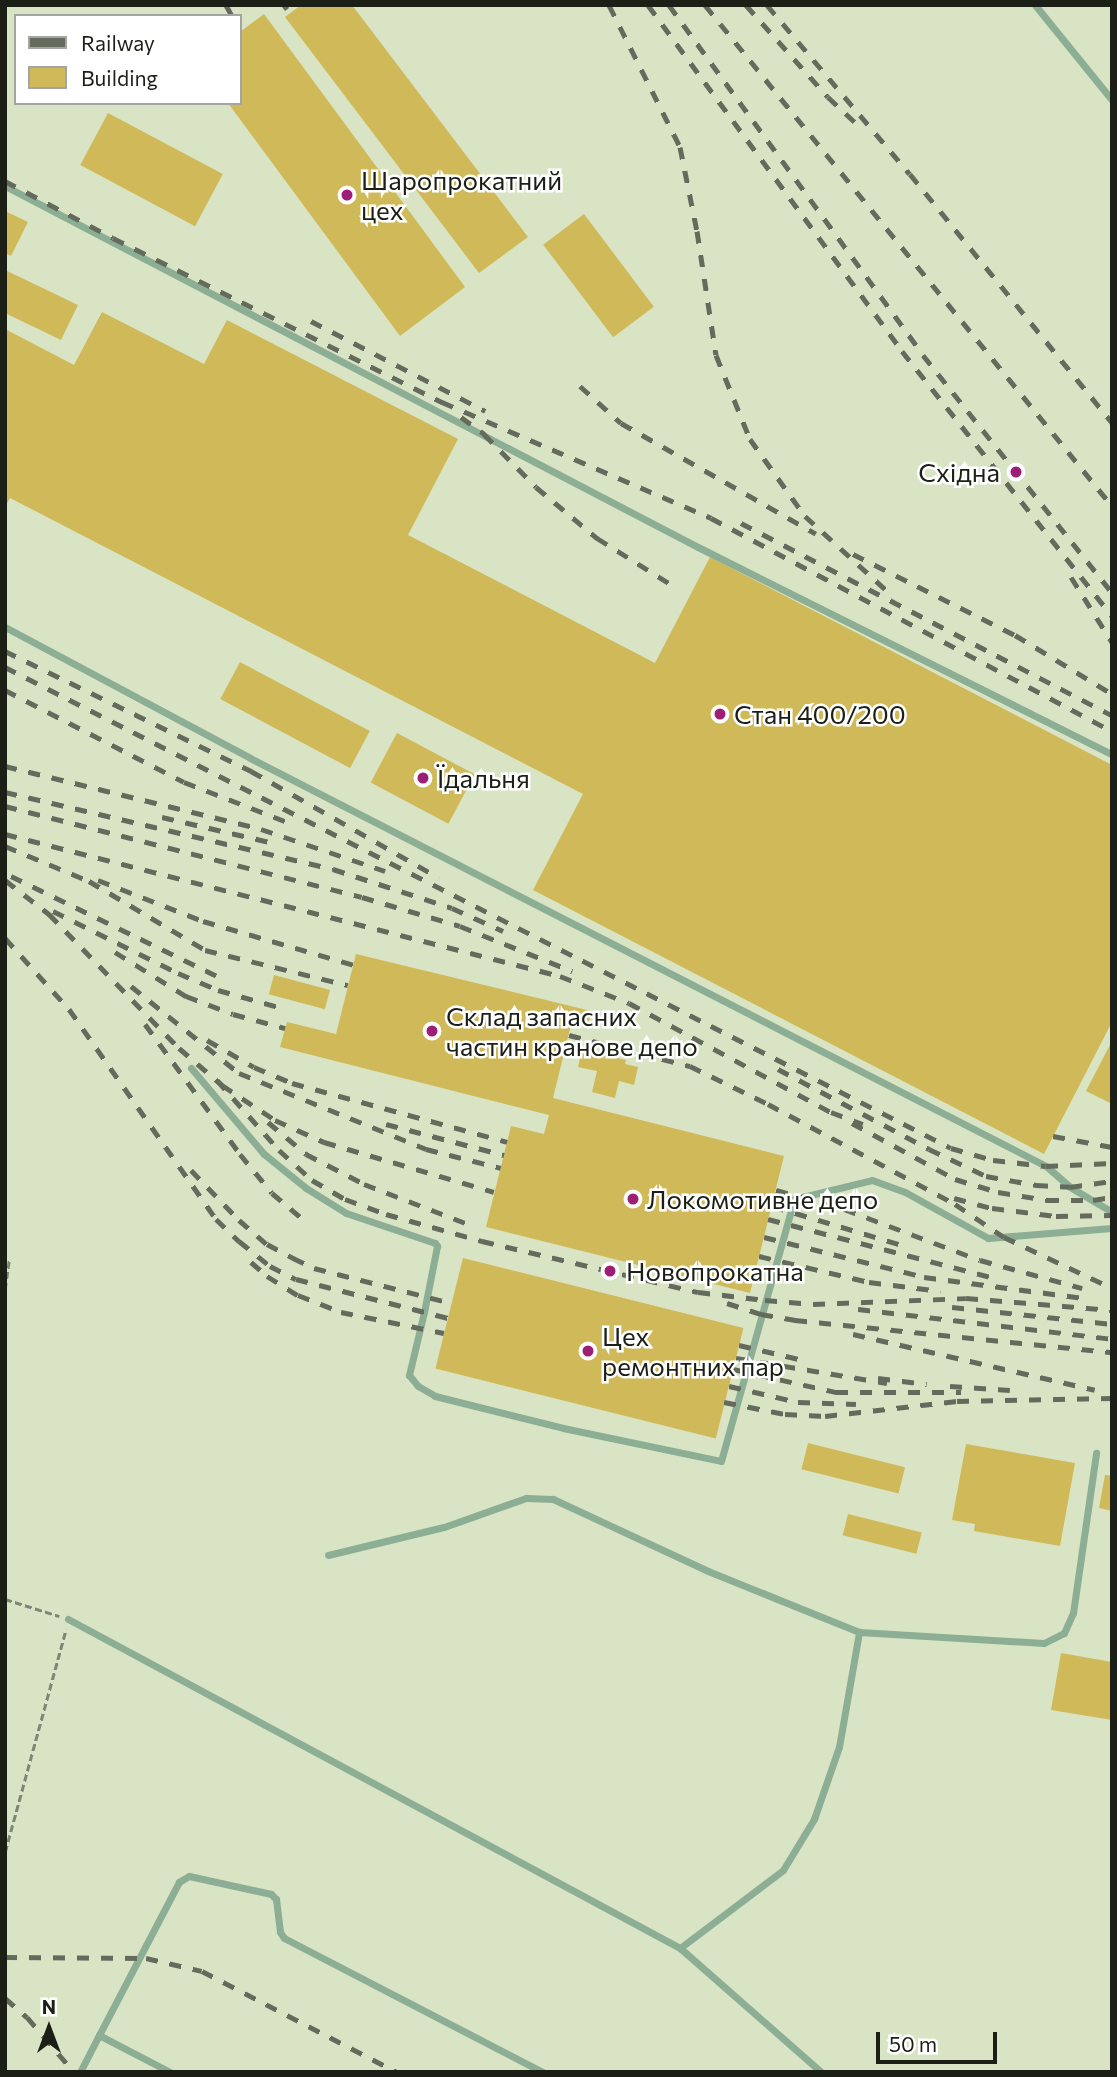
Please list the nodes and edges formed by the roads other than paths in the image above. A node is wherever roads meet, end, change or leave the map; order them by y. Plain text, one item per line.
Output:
1 (1035, 5) edge
2 (1112, 100) edge
3 (5, 186) edge
4 (5, 627) edge
5 (1112, 754) edge
6 (191, 1068) dead end
7 (1112, 1212) edge
8 (1112, 1228) edge
9 (1096, 1453) dead end
10 (328, 1555) dead end
11 (68, 1619) road end
12 (859, 1632) junction
13 (680, 1948) junction
14 (99, 2035) junction
15 (80, 2072) edge
16 (170, 2072) edge
17 (543, 2072) edge
18 (821, 2072) edge

1 - 2 lane
3 - 5 lane
4 - 7 lane
6 - 8 lane
9 - 12 lane
10 - 12 lane
11 - 13 lane
12 - 13 lane
13 - 18 lane
14 - 15 lane
14 - 16 lane
14 - 17 lane

